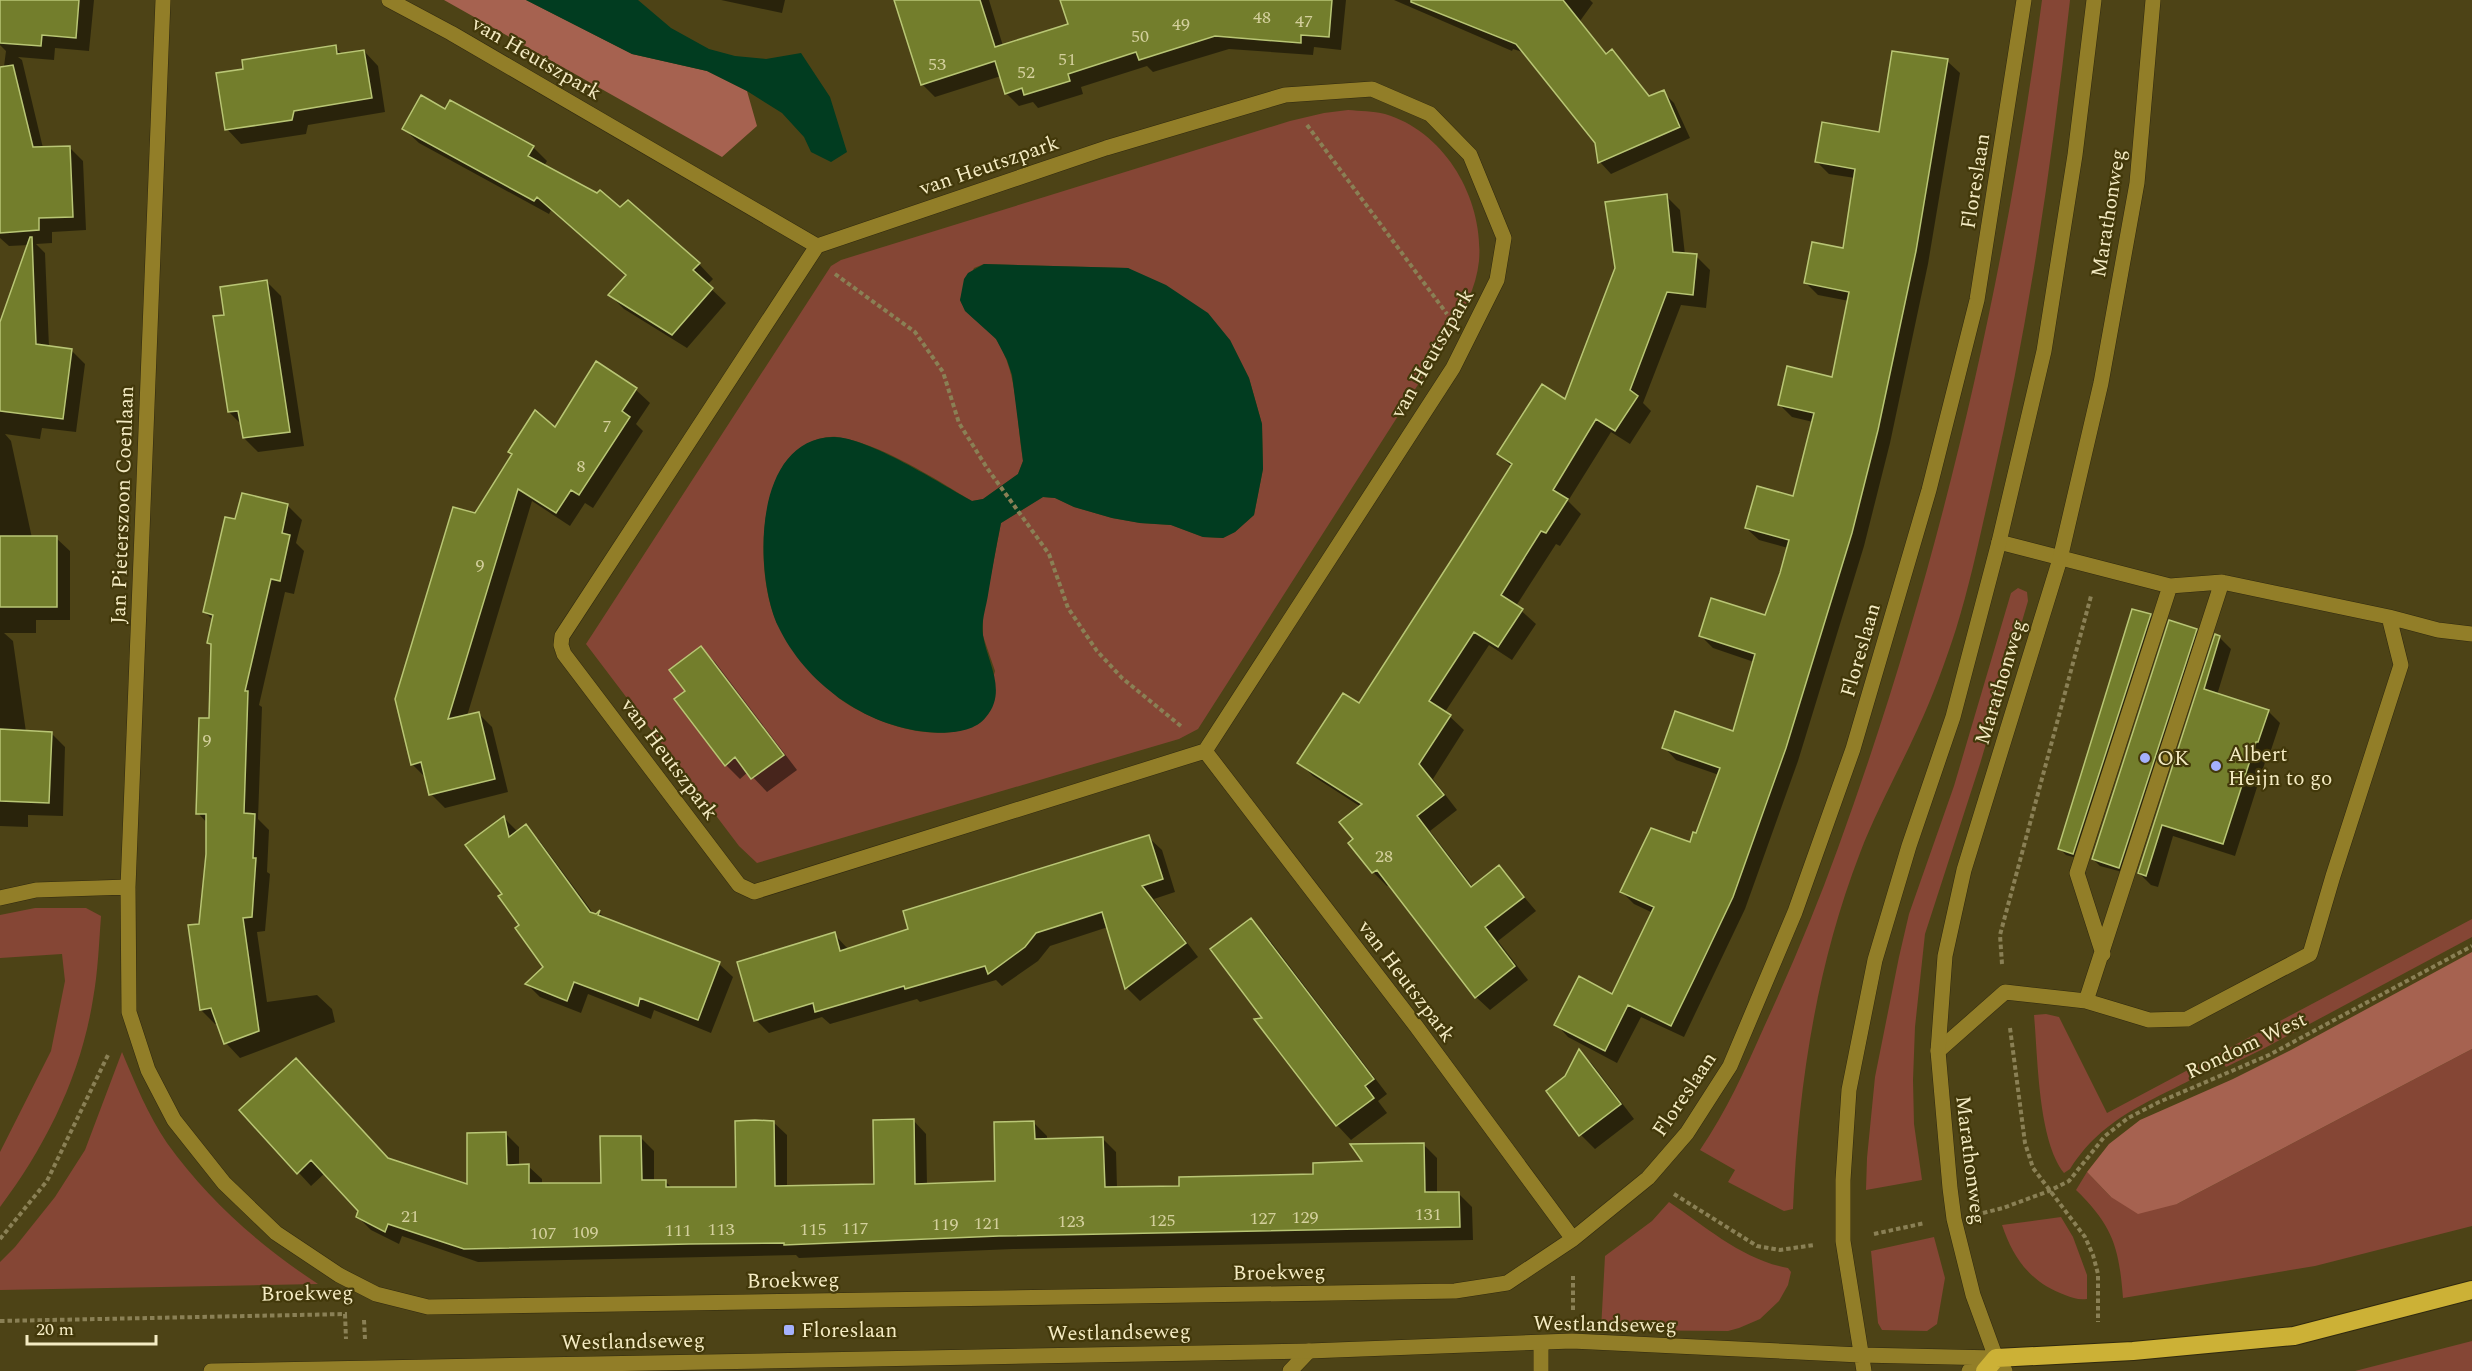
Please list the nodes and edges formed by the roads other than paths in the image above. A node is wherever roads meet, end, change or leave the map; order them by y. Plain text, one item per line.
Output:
1 (163, 0) edge
2 (389, 0) edge
3 (2024, 0) edge
4 (2094, 0) edge
5 (2153, 0) edge
6 (817, 246) junction
7 (1998, 542) junction
8 (2060, 559) junction
9 (2222, 582) junction
10 (2170, 586) junction
11 (2389, 617) junction
12 (2472, 634) edge
13 (1205, 751) junction
14 (128, 887) junction
15 (0, 898) edge
16 (2103, 954) junction
17 (2086, 1001) junction
18 (1938, 1051) junction
19 (1573, 1239) junction
20 (2472, 1290) edge
21 (428, 1307) joint
22 (1541, 1343) junction
23 (1309, 1351) junction
24 (1860, 1355) junction
25 (1996, 1366) edge
26 (366, 1369) edge
27 (211, 1371) edge
28 (1290, 1371) edge
29 (1541, 1371) edge
30 (1864, 1371) edge
31 (1969, 1371) edge

1 - 14 street, Jan Pieterszoon Coenlaan
2 - 6 street, van Heutszpark
3 - 19 street, Floreslaan
4 - 7 street, Marathonweg
5 - 8 street, Marathonweg
6 - 13 street, van Heutszpark
6 - 13 street, van Heutszpark
7 - 8 street
7 - 24 street, Marathonweg
8 - 10 street
8 - 18 street, Marathonweg
9 - 10 street
9 - 11 street
9 - 16 street
10 - 16 street
11 - 12 street
11 - 17 street
13 - 19 street, van Heutszpark
14 - 15 street
14 - 21 street, Jan Pieterszoon Coenlaan
16 - 17 street
17 - 18 street
18 - 25 street, Marathonweg
19 - 21 street, Broekweg
20 - 25 highway
22 - 23 street, Westlandseweg
22 - 24 street, Westlandseweg
22 - 29 street
23 - 26 street, Westlandseweg
23 - 28 street
24 - 25 street, Westlandseweg
24 - 30 street, Marathonweg
25 - 31 street
26 - 27 street, Westlandseweg

